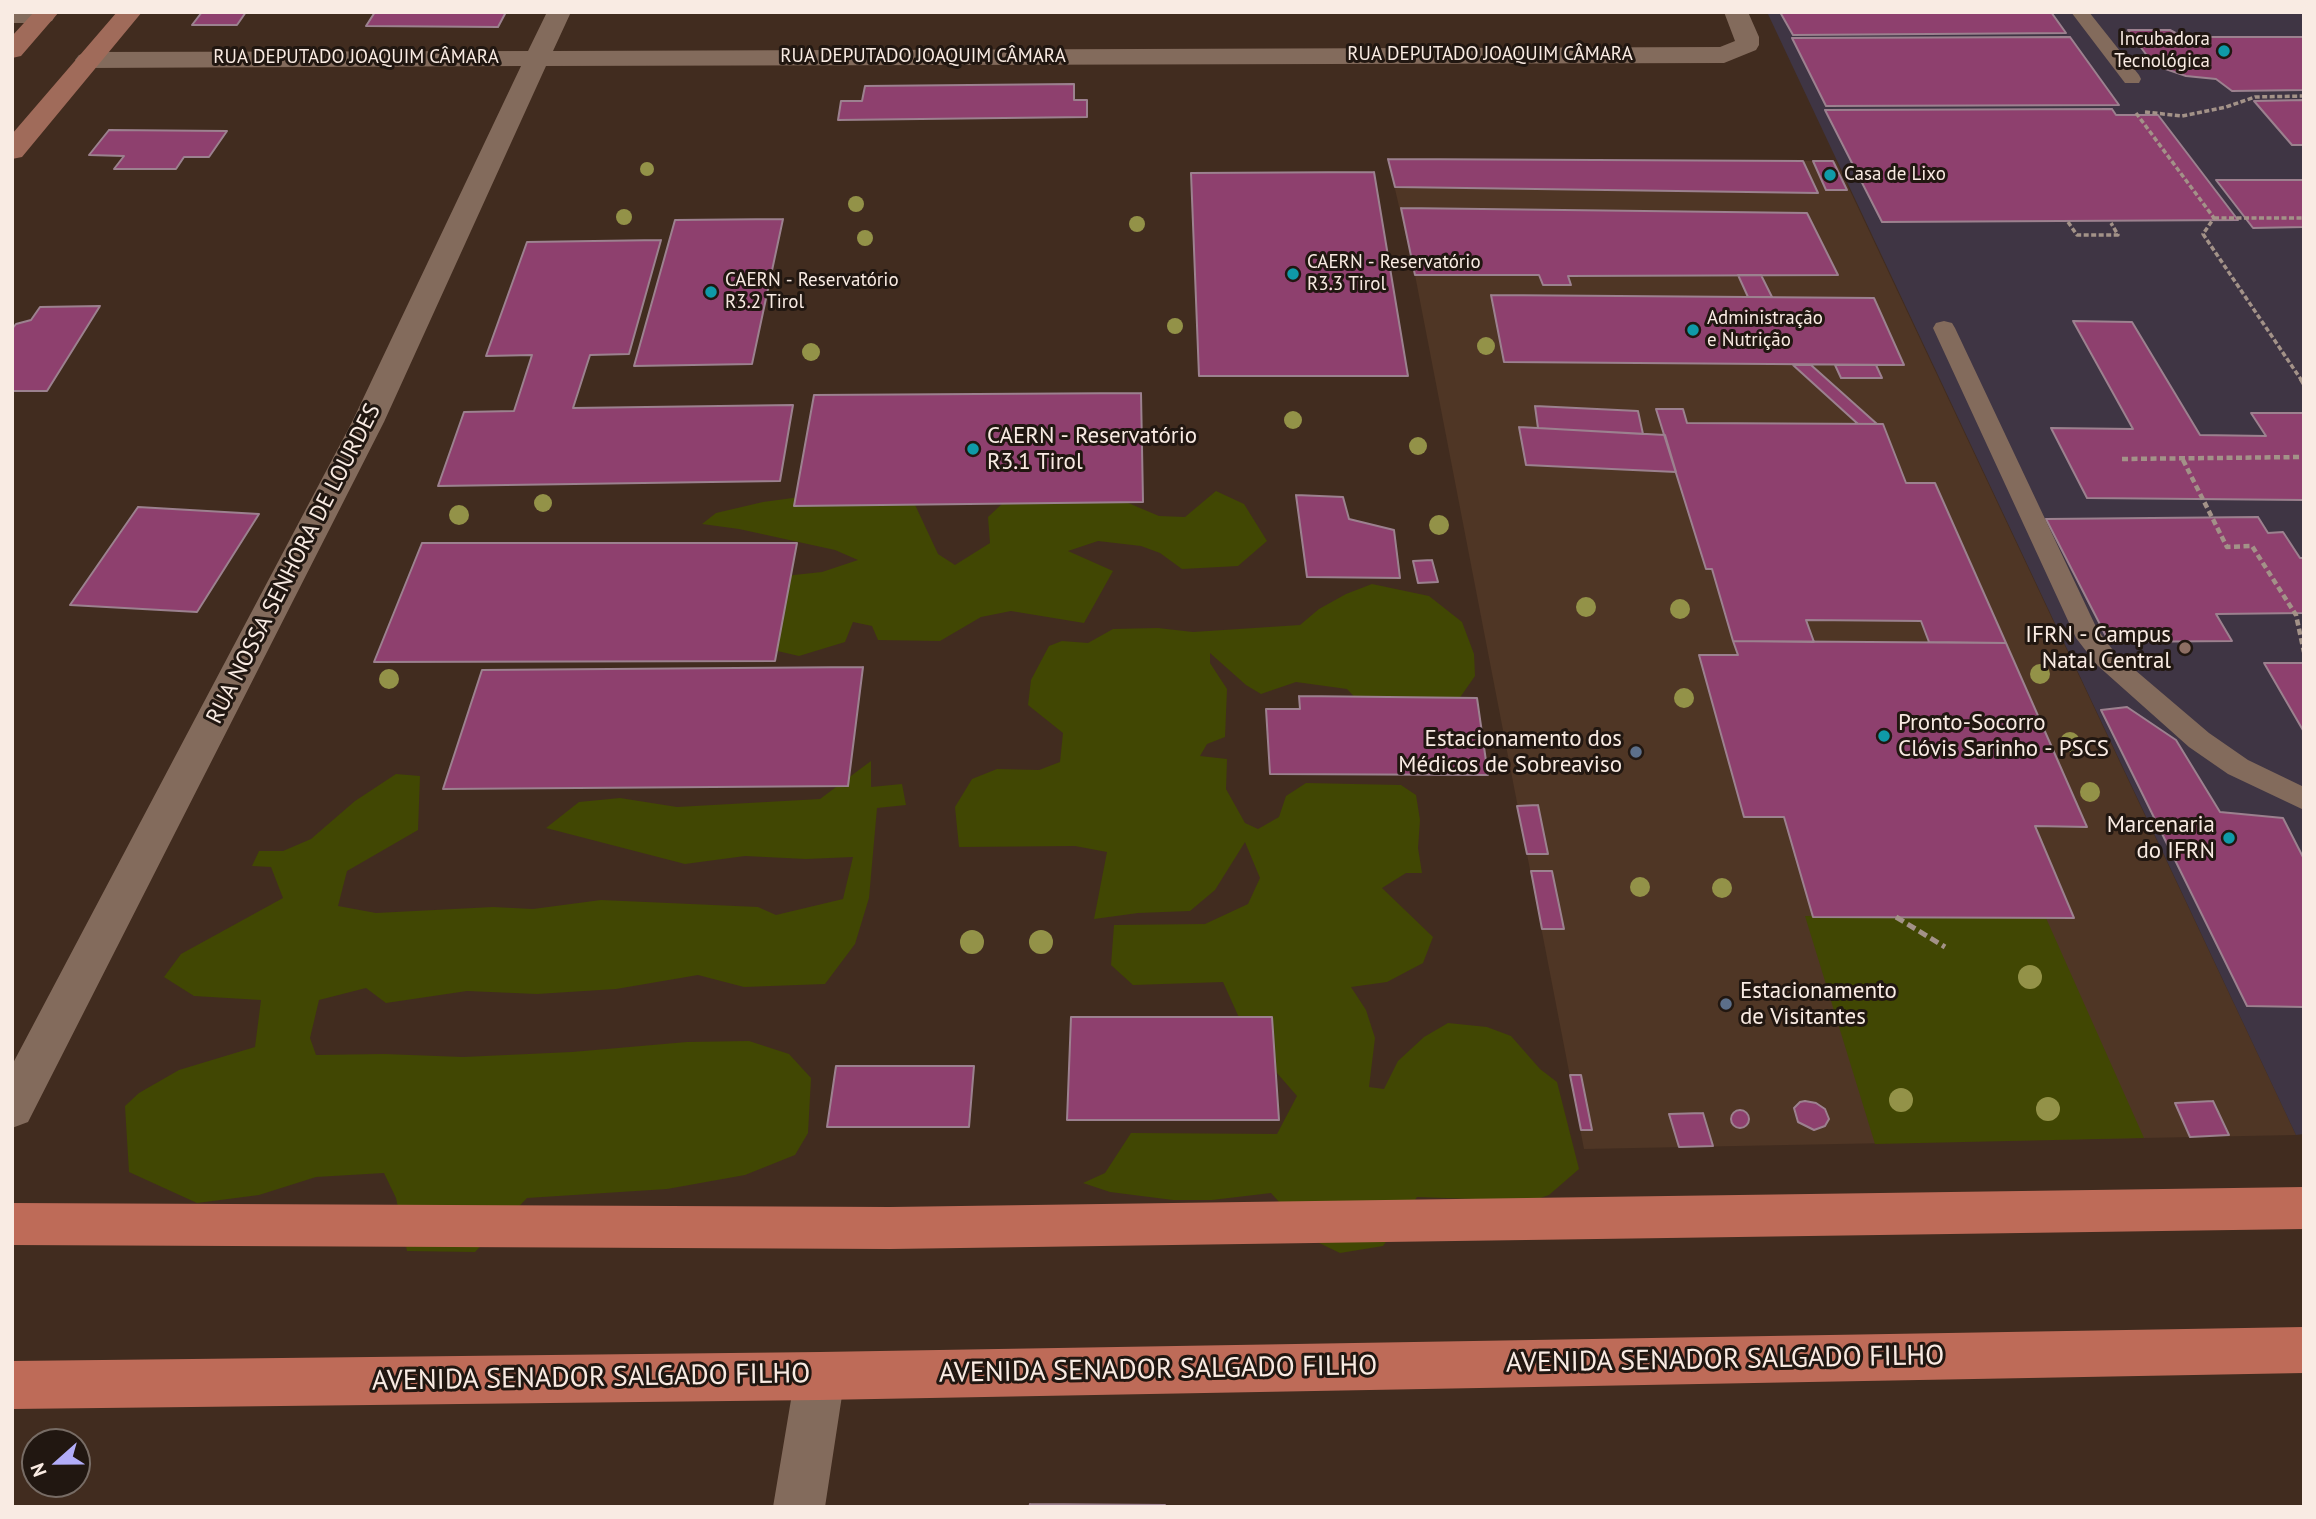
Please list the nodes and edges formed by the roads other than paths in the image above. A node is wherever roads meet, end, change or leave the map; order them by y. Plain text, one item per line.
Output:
1 (130, 12) edge
2 (559, 12) edge
3 (1736, 12) edge
4 (2080, 12) edge
5 (45, 14) edge
6 (12, 16) edge
7 (12, 51) edge
8 (537, 57) junction
9 (88, 60) junction
10 (2132, 79) dead end
11 (12, 151) edge
12 (1944, 328) dead end
13 (2304, 800) edge
14 (12, 1109) edge
15 (2304, 1208) edge
16 (12, 1224) edge
17 (2304, 1350) edge
18 (820, 1376) junction
19 (12, 1385) edge
20 (799, 1507) edge

1 - 9 main road
2 - 8 street, RUA NOSSA SENHORA DE LOURDES
3 - 8 street, RUA DEPUTADO JOAQUIM CÂMARA
4 - 10 lane
5 - 6 street
5 - 7 main road
8 - 9 street, RUA DEPUTADO JOAQUIM CÂMARA
8 - 14 street, RUA NOSSA SENHORA DE LOURDES
9 - 11 main road
12 - 13 lane
15 - 16 main road
17 - 18 main road, AVENIDA SENADOR SALGADO FILHO
18 - 19 main road, AVENIDA SENADOR SALGADO FILHO
18 - 20 street

